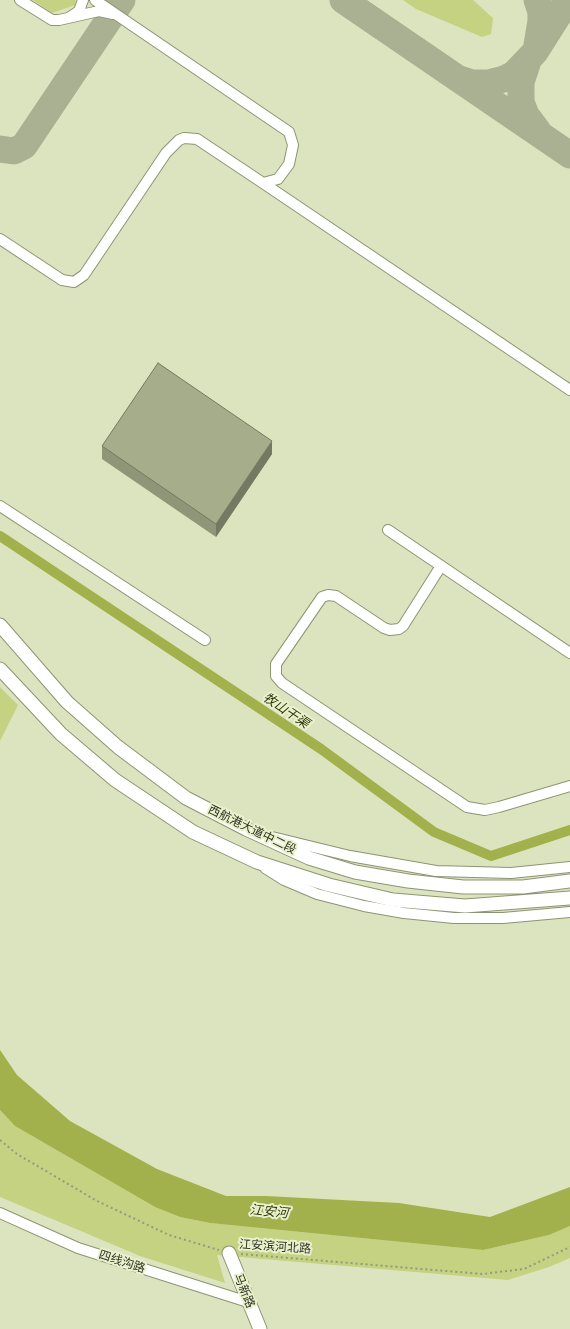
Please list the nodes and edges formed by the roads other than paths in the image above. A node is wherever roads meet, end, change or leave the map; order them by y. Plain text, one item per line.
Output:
1 (20, 0) edge
2 (83, 0) edge
3 (95, 0) edge
4 (121, 17) junction
5 (66, 18) junction
6 (263, 183) junction
7 (0, 239) edge
8 (570, 390) edge
9 (0, 506) edge
10 (388, 530) dead end
11 (441, 566) junction
12 (0, 625) edge
13 (205, 640) dead end
14 (570, 653) edge
15 (0, 668) edge
16 (570, 786) edge
17 (254, 833) junction
18 (257, 862) junction
19 (570, 867) edge
20 (570, 881) edge
21 (570, 898) edge
22 (570, 912) edge
23 (0, 1213) edge
24 (229, 1253) road end
25 (248, 1302) junction
26 (260, 1329) edge

1 - 5 street
2 - 5 street
3 - 4 street
4 - 5 street
4 - 6 street
6 - 7 street
6 - 8 street
9 - 13 street
10 - 11 street
11 - 14 street
11 - 16 street
12 - 17 main road, 西航港大道中二段
15 - 18 main road, 西航港大道中二段
17 - 19 street
17 - 20 main road, 西航港大道中二段
18 - 21 main road, 西航港大道中二段
18 - 22 street
23 - 25 street, 四线沟路
24 - 25 main road, 马新路
25 - 26 main road, 马新路

